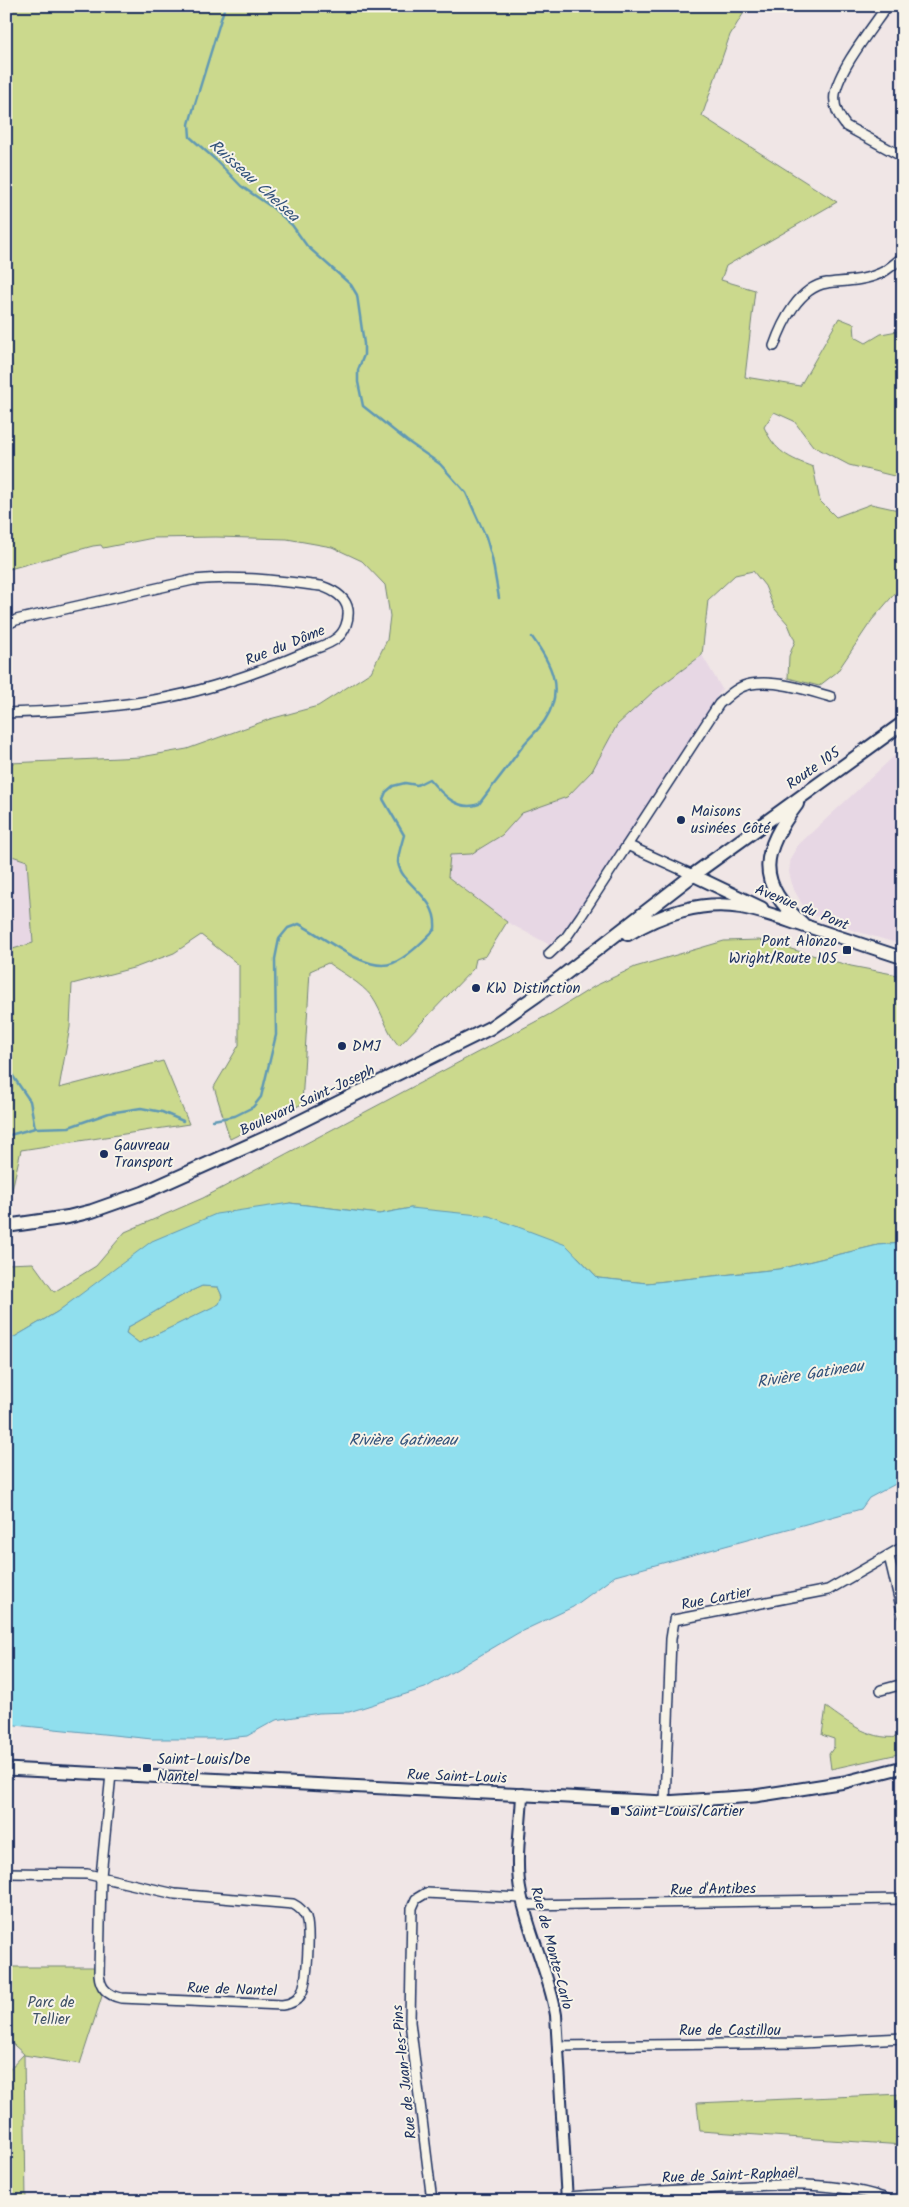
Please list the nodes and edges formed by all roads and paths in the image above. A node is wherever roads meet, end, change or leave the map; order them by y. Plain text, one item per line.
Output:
1 (887, 6) edge
2 (903, 157) edge
3 (903, 257) edge
4 (774, 346) dead end
5 (6, 625) edge
6 (831, 696) dead end
7 (6, 713) edge
8 (903, 723) edge
9 (804, 794) junction
10 (627, 845) junction
11 (693, 875) junction
12 (808, 927) junction
13 (549, 954) dead end
14 (903, 958) edge
15 (543, 991) junction
16 (6, 1226) edge
17 (903, 1547) edge
18 (889, 1556) junction
19 (903, 1615) edge
20 (903, 1684) edge
21 (881, 1690) dead end
22 (903, 1767) edge
23 (6, 1769) edge
24 (111, 1774) junction
25 (522, 1794) junction
26 (665, 1802) junction
27 (6, 1873) edge
28 (101, 1876) junction
29 (903, 1899) edge
30 (522, 1902) junction
31 (903, 2038) edge
32 (558, 2046) junction
33 (567, 2199) edge
34 (432, 2201) edge
35 (892, 2201) edge

1 - 2 street
3 - 4 street
5 - 7 street, Rue du Dôme
6 - 10 street
8 - 9 main road, Route 105
9 - 11 main road, Route 105
9 - 12 main road
10 - 11 street
10 - 13 street
11 - 12 main road, Avenue du Pont
11 - 15 main road, Boulevard Saint-Joseph
12 - 14 main road, Avenue du Pont
12 - 15 main road
15 - 16 main road, Boulevard Saint-Joseph
17 - 18 street, Rue Cartier
18 - 19 street
18 - 26 street, Rue Cartier
20 - 21 street
22 - 26 main road, Rue Saint-Louis
23 - 24 main road, Rue Saint-Louis
24 - 25 main road, Rue Saint-Louis
24 - 28 street, Rue de Nantel
25 - 26 main road, Rue Saint-Louis
25 - 30 street, Rue de Monte-Carlo
27 - 28 street
28 - 28 street, Rue de Nantel
29 - 30 street, Rue d'Antibes
30 - 32 street, Rue de Monte-Carlo
30 - 34 street, Rue de Juan-les-Pins
31 - 32 street, Rue de Castillou
32 - 33 street, Rue de Monte-Carlo
33 - 35 street, Rue de Saint-Raphaël

